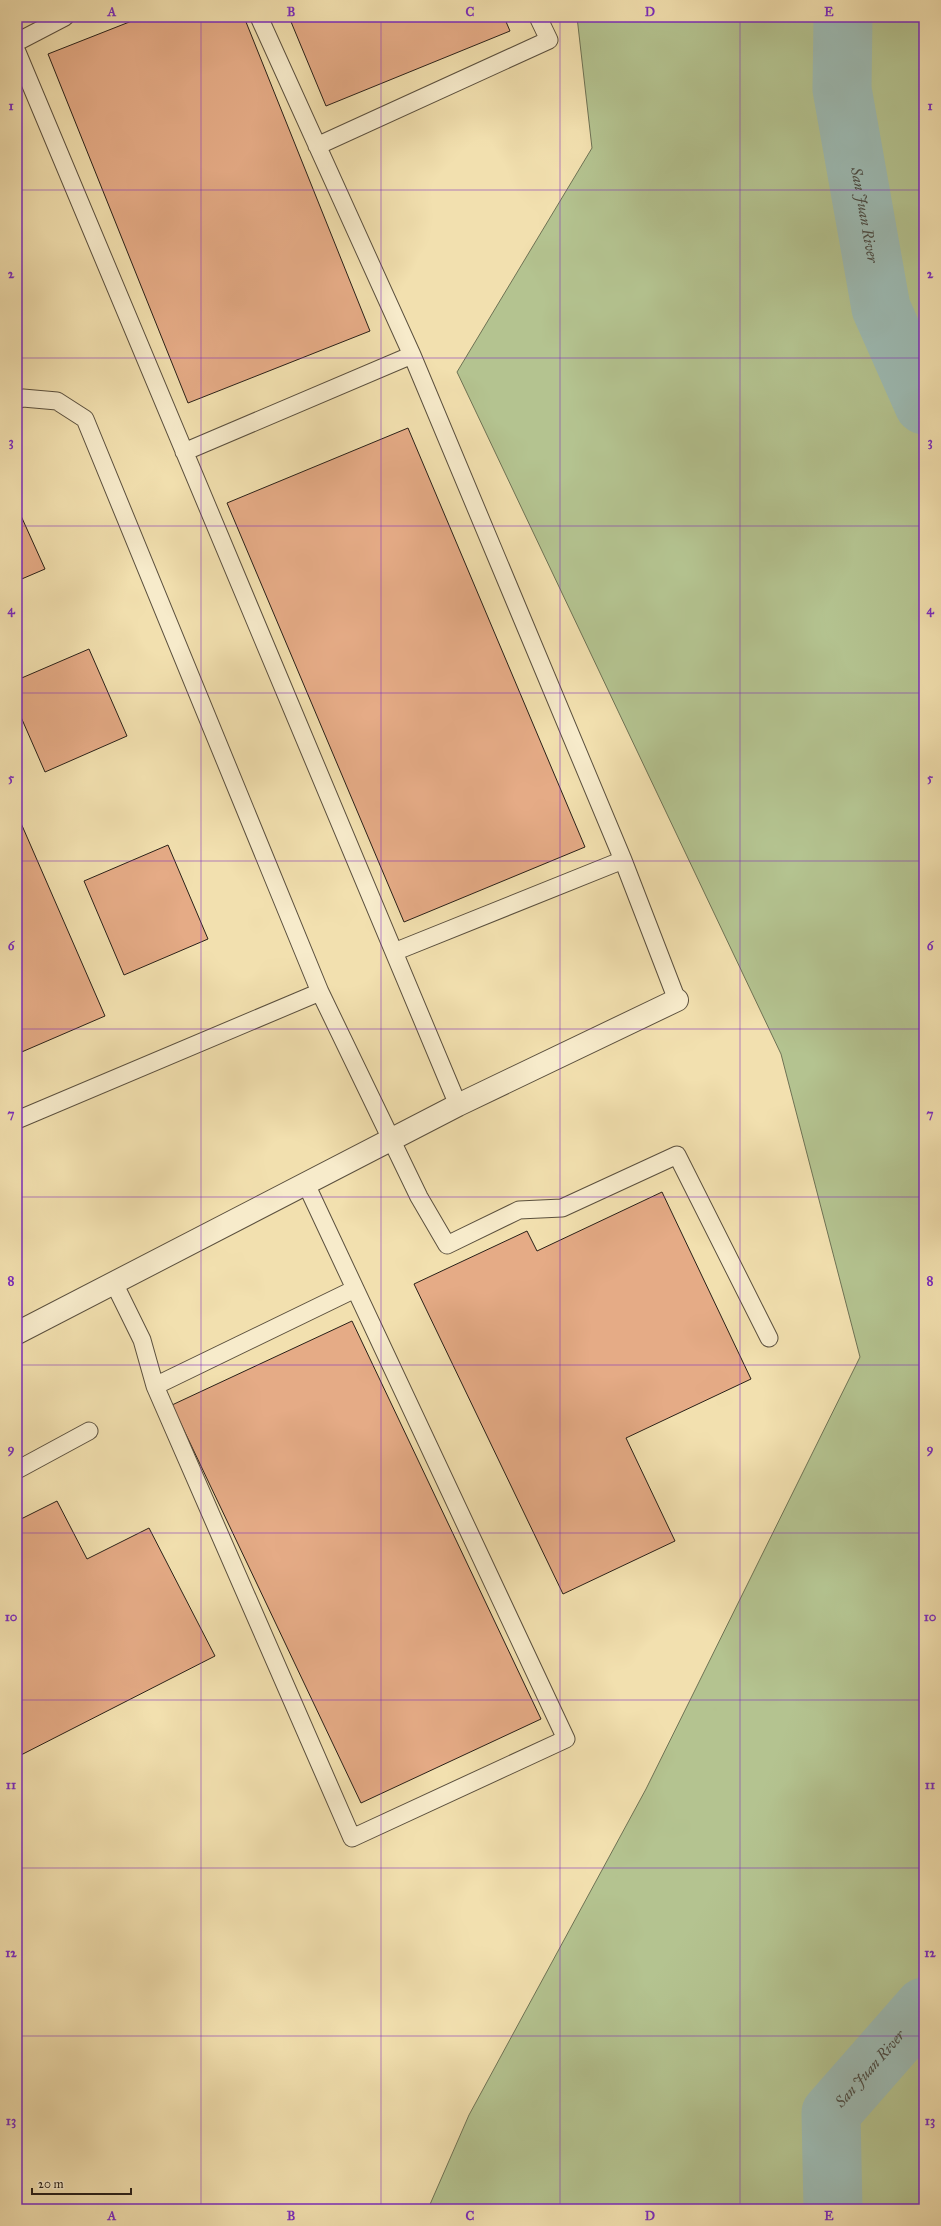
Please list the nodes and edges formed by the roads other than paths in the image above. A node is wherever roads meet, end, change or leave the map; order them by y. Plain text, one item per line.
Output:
1 (65, 17) edge
2 (260, 17) edge
3 (538, 17) edge
4 (17, 42) edge
5 (17, 52) edge
6 (317, 146) junction
7 (412, 355) junction
8 (17, 400) edge
9 (184, 452) junction
10 (623, 860) junction
11 (394, 952) junction
12 (320, 992) junction
13 (677, 1000) joint
14 (458, 1105) junction
15 (17, 1120) edge
16 (392, 1140) junction
17 (306, 1184) junction
18 (114, 1283) junction
19 (355, 1289) junction
20 (17, 1333) edge
21 (769, 1338) dead end
22 (155, 1386) junction
23 (89, 1431) dead end
24 (17, 1470) edge

1 - 4 lane
2 - 6 lane
3 - 6 lane
5 - 9 lane
6 - 7 lane
7 - 9 lane
7 - 10 lane
8 - 12 lane
9 - 11 lane
10 - 11 lane
10 - 13 lane
11 - 14 lane
12 - 15 lane
12 - 16 lane
13 - 14 street
14 - 16 street
16 - 17 street
16 - 21 lane
17 - 18 street
17 - 19 lane
18 - 20 street
18 - 22 lane
19 - 22 lane
19 - 22 lane
23 - 24 lane

